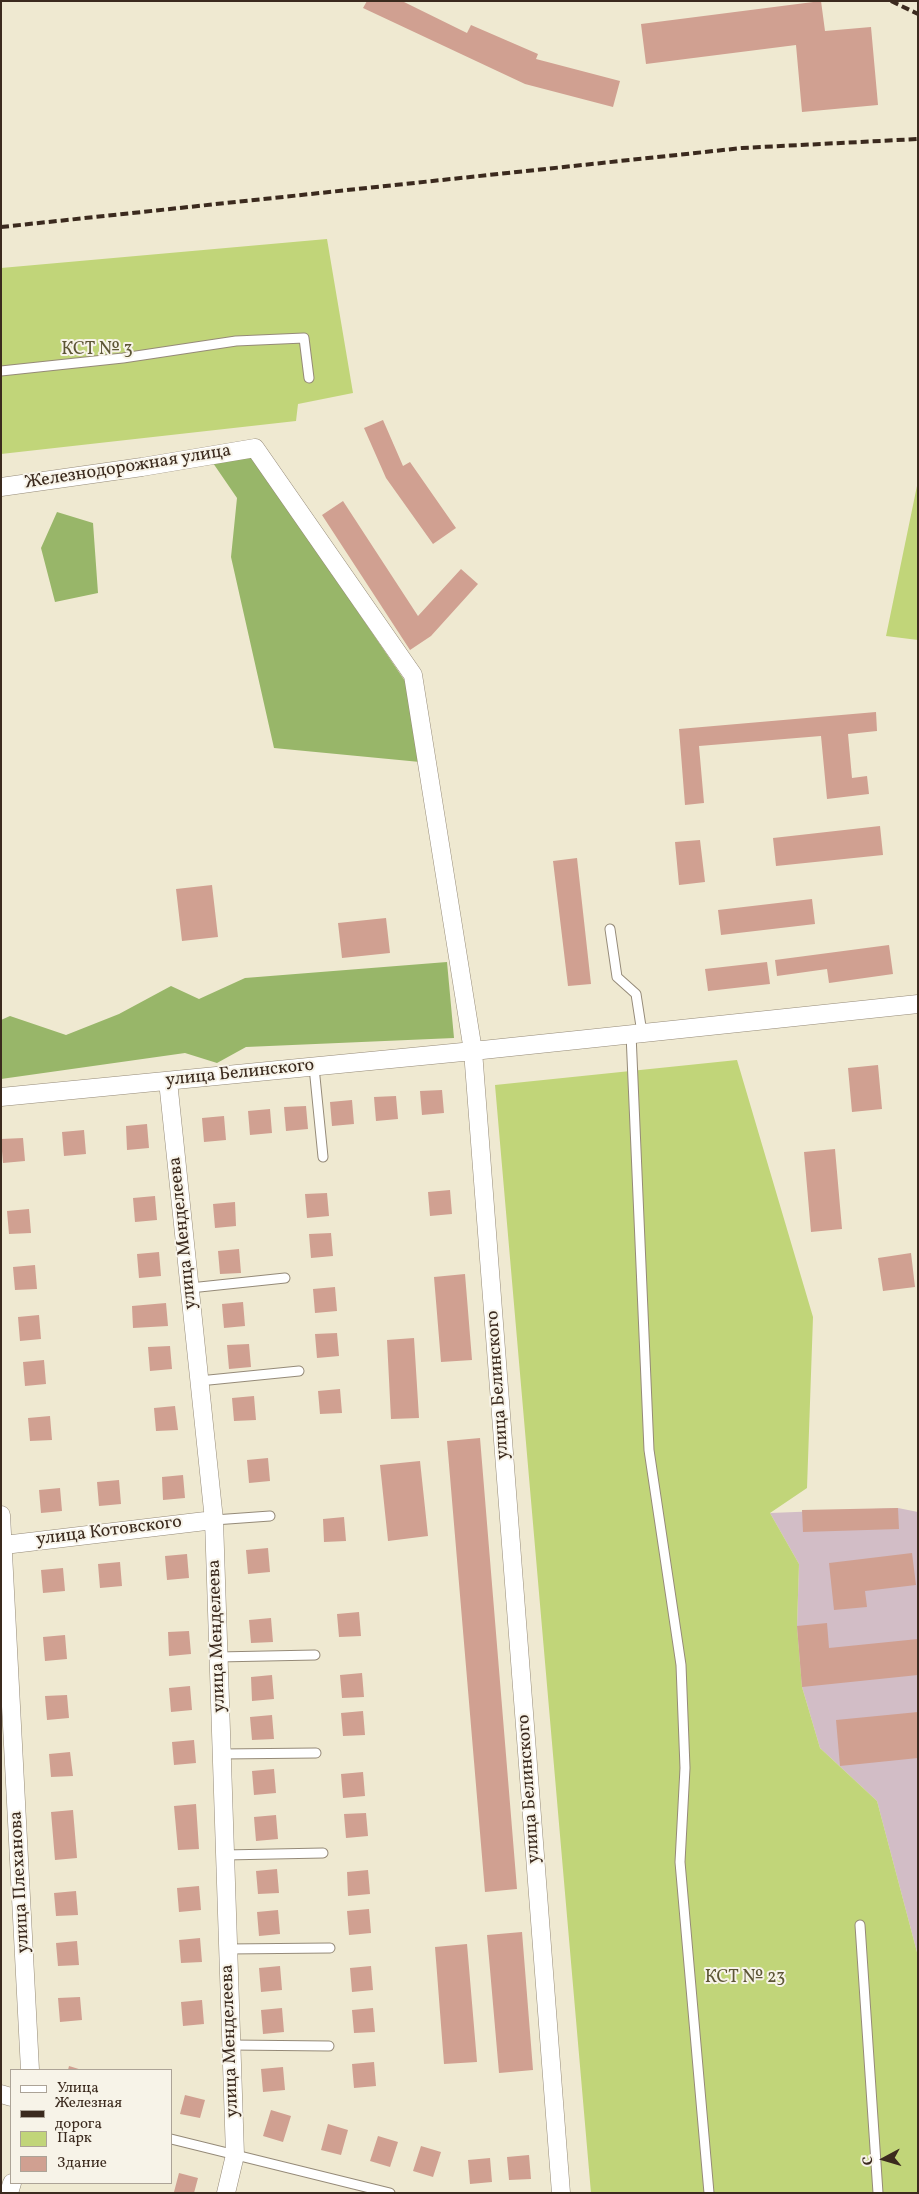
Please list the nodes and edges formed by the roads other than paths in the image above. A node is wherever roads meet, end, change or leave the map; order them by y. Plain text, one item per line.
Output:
1 (1, 371) edge
2 (309, 378) dead end
3 (1, 487) edge
4 (610, 929) dead end
5 (918, 1004) edge
6 (636, 1034) junction
7 (474, 1051) junction
8 (314, 1067) junction
9 (168, 1081) junction
10 (1, 1097) edge
11 (323, 1157) dead end
12 (285, 1278) dead end
13 (190, 1288) junction
14 (299, 1371) dead end
15 (199, 1381) junction
16 (270, 1516) dead end
17 (214, 1520) junction
18 (2, 1531) edge
19 (5, 1641) edge
20 (315, 1655) dead end
21 (218, 1657) junction
22 (316, 1753) dead end
23 (222, 1754) junction
24 (324, 1853) dead end
25 (225, 1855) junction
26 (860, 1925) dead end
27 (330, 1948) dead end
28 (228, 1949) junction
29 (231, 2046) junction
30 (329, 2046) dead end
31 (30, 2069) edge
32 (172, 2138) edge
33 (235, 2155) junction
34 (226, 2193) edge
35 (390, 2193) edge
36 (561, 2193) edge
37 (710, 2193) edge
38 (878, 2193) edge

1 - 2 lane
3 - 7 street, Железнодорожная улица
4 - 6 lane
5 - 6 street
6 - 7 street
6 - 37 lane
7 - 8 street, улица Белинского
7 - 36 street, улица Белинского
8 - 9 street, улица Белинского
8 - 11 lane
9 - 10 street, улица Белинского
9 - 13 street, улица Менделеева
12 - 13 lane
13 - 15 street, улица Менделеева
14 - 15 lane
15 - 17 street, улица Менделеева
16 - 17 lane
17 - 18 street, улица Котовского
17 - 21 street, улица Менделеева
18 - 19 street, улица Плеханова
19 - 31 street, улица Плеханова
20 - 21 lane
21 - 23 street, улица Менделеева
22 - 23 lane
23 - 25 street, улица Менделеева
24 - 25 lane
25 - 28 street, улица Менделеева
26 - 38 lane
27 - 28 lane
28 - 29 street, улица Менделеева
29 - 30 lane
29 - 33 street, улица Менделеева
32 - 33 lane
33 - 34 street, улица Менделеева
33 - 35 lane

